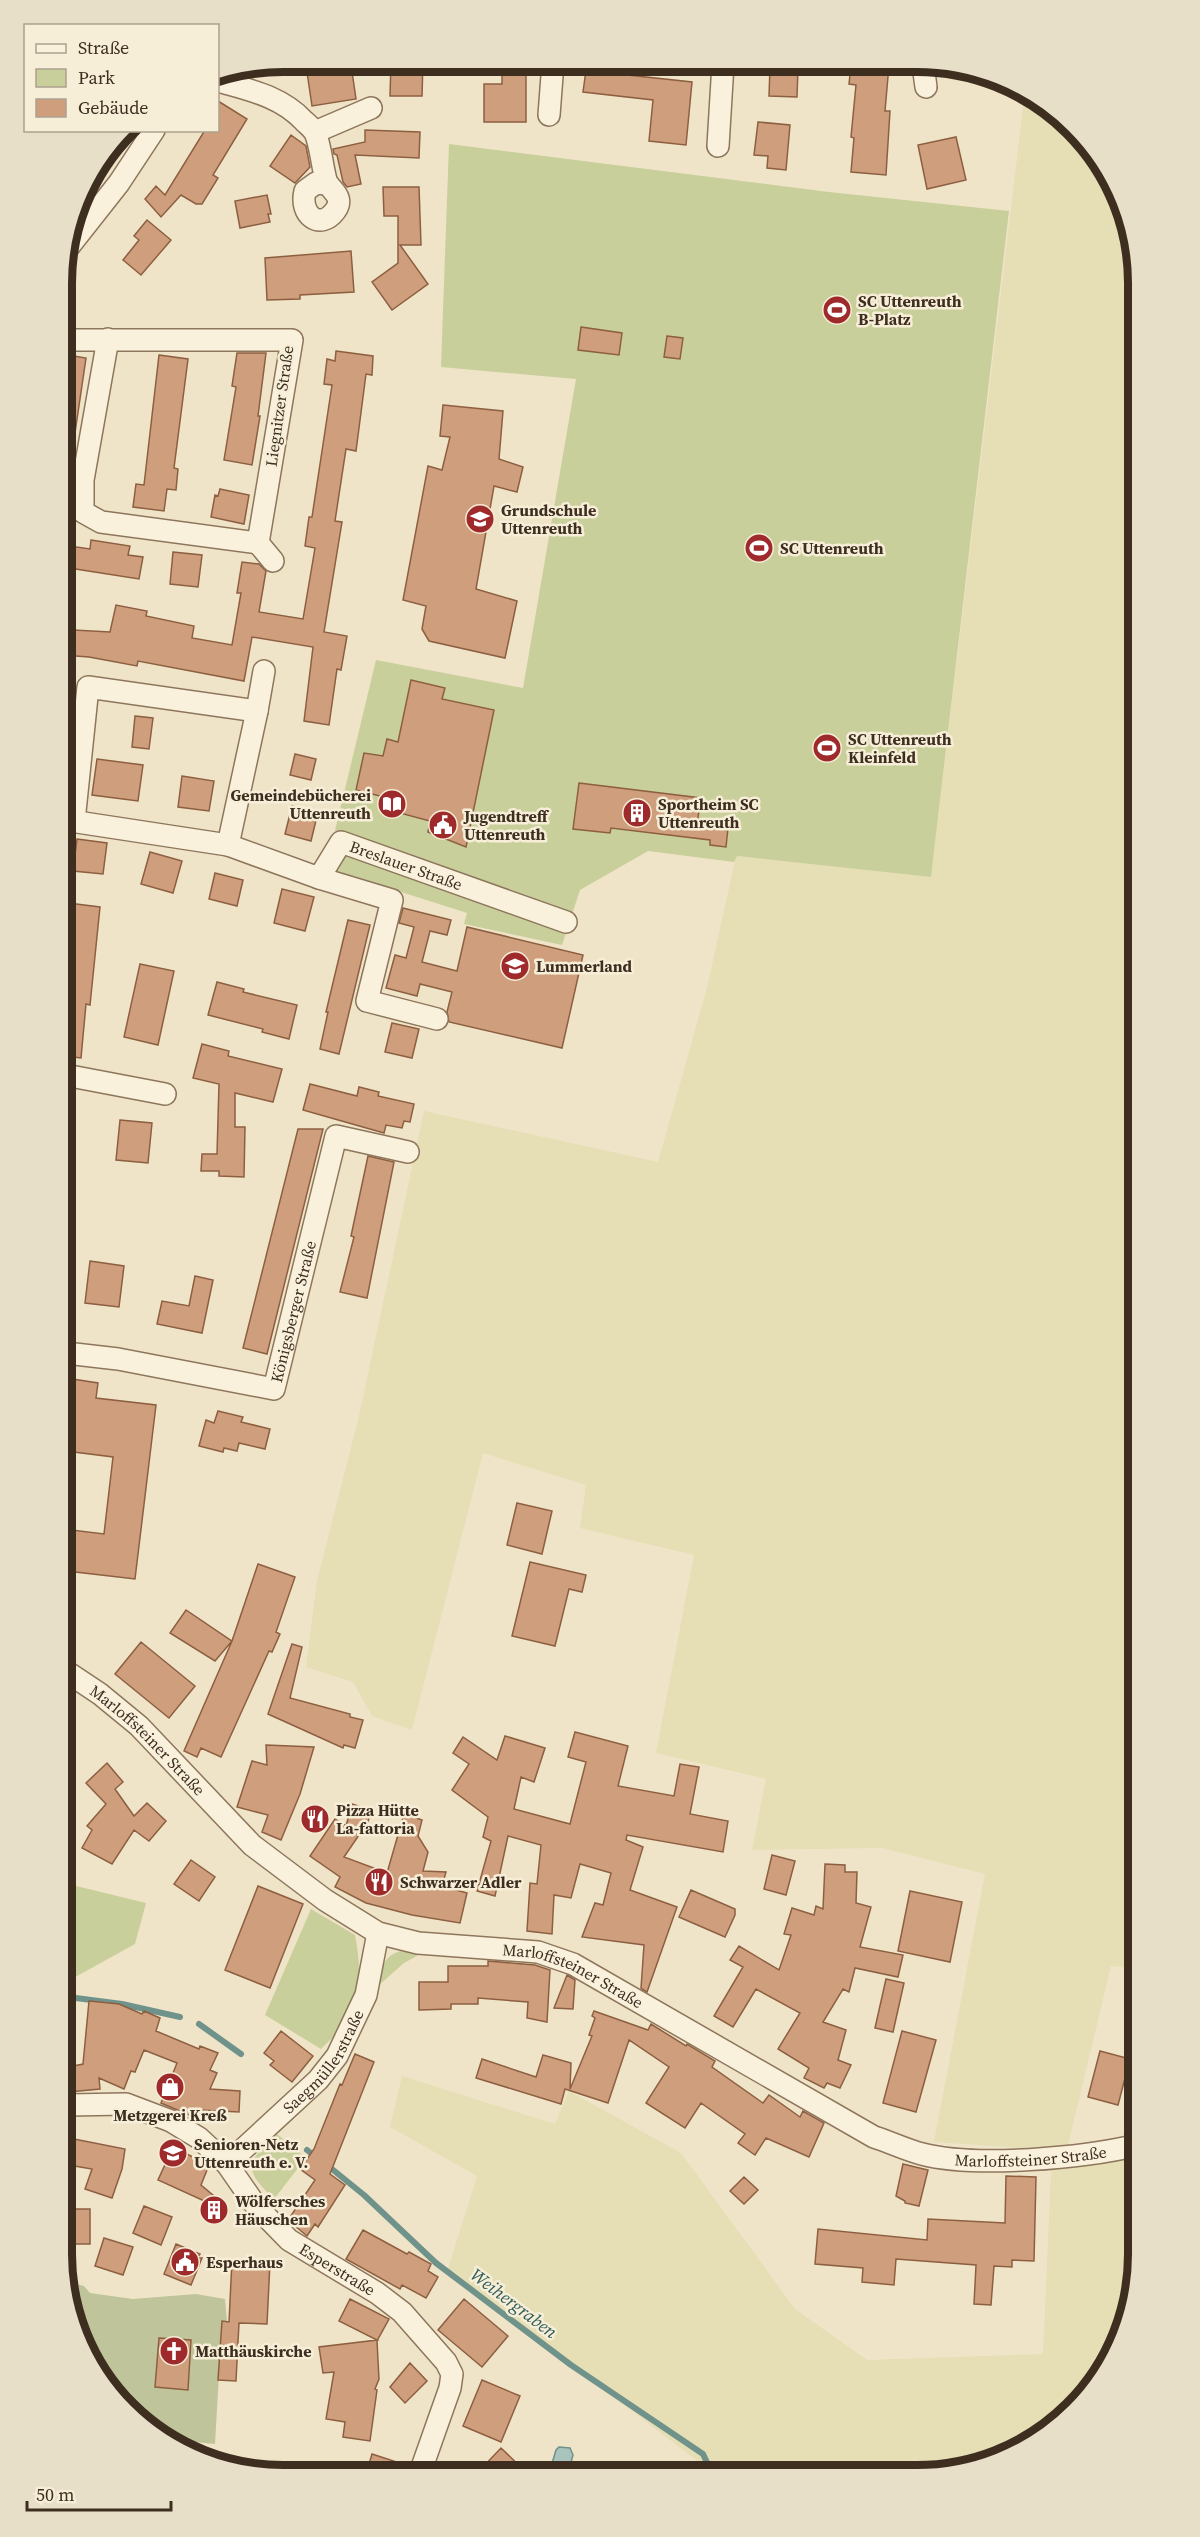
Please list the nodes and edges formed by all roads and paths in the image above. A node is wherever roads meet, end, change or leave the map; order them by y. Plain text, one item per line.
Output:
1 (552, 72) edge
2 (723, 72) edge
3 (923, 72) edge
4 (220, 82) edge
5 (926, 87) dead end
6 (371, 108) dead end
7 (549, 115) dead end
8 (152, 132) edge
9 (315, 132) junction
10 (718, 146) dead end
11 (327, 184) dead end
12 (77, 236) edge
13 (108, 339) junction
14 (72, 340) edge
15 (258, 543) junction
16 (273, 561) dead end
17 (264, 671) dead end
18 (257, 711) junction
19 (72, 800) edge
20 (72, 821) edge
21 (228, 845) junction
22 (319, 878) junction
23 (566, 922) dead end
24 (437, 1019) dead end
25 (72, 1076) edge
26 (165, 1094) dead end
27 (408, 1152) dead end
28 (72, 1354) edge
29 (72, 1675) edge
30 (378, 1933) junction
31 (72, 2105) edge
32 (1128, 2146) edge
33 (227, 2164) junction
34 (424, 2465) edge

1 - 7 street
2 - 10 street
3 - 5 street
4 - 9 street
6 - 9 street
8 - 12 street
9 - 11 street
13 - 14 street, Liegnitzer Straße
13 - 15 street
13 - 15 street, Liegnitzer Straße
15 - 16 street
17 - 18 street
18 - 19 street
18 - 21 street
20 - 21 street
21 - 22 street
22 - 23 street, Breslauer Straße
22 - 24 street
25 - 26 street
27 - 28 street, Königsberger Straße
29 - 30 street, Marloffsteiner Straße
30 - 32 street, Marloffsteiner Straße
30 - 33 street, Saegmüllerstraße
31 - 33 street, Esperstraße
33 - 34 street, Esperstraße

